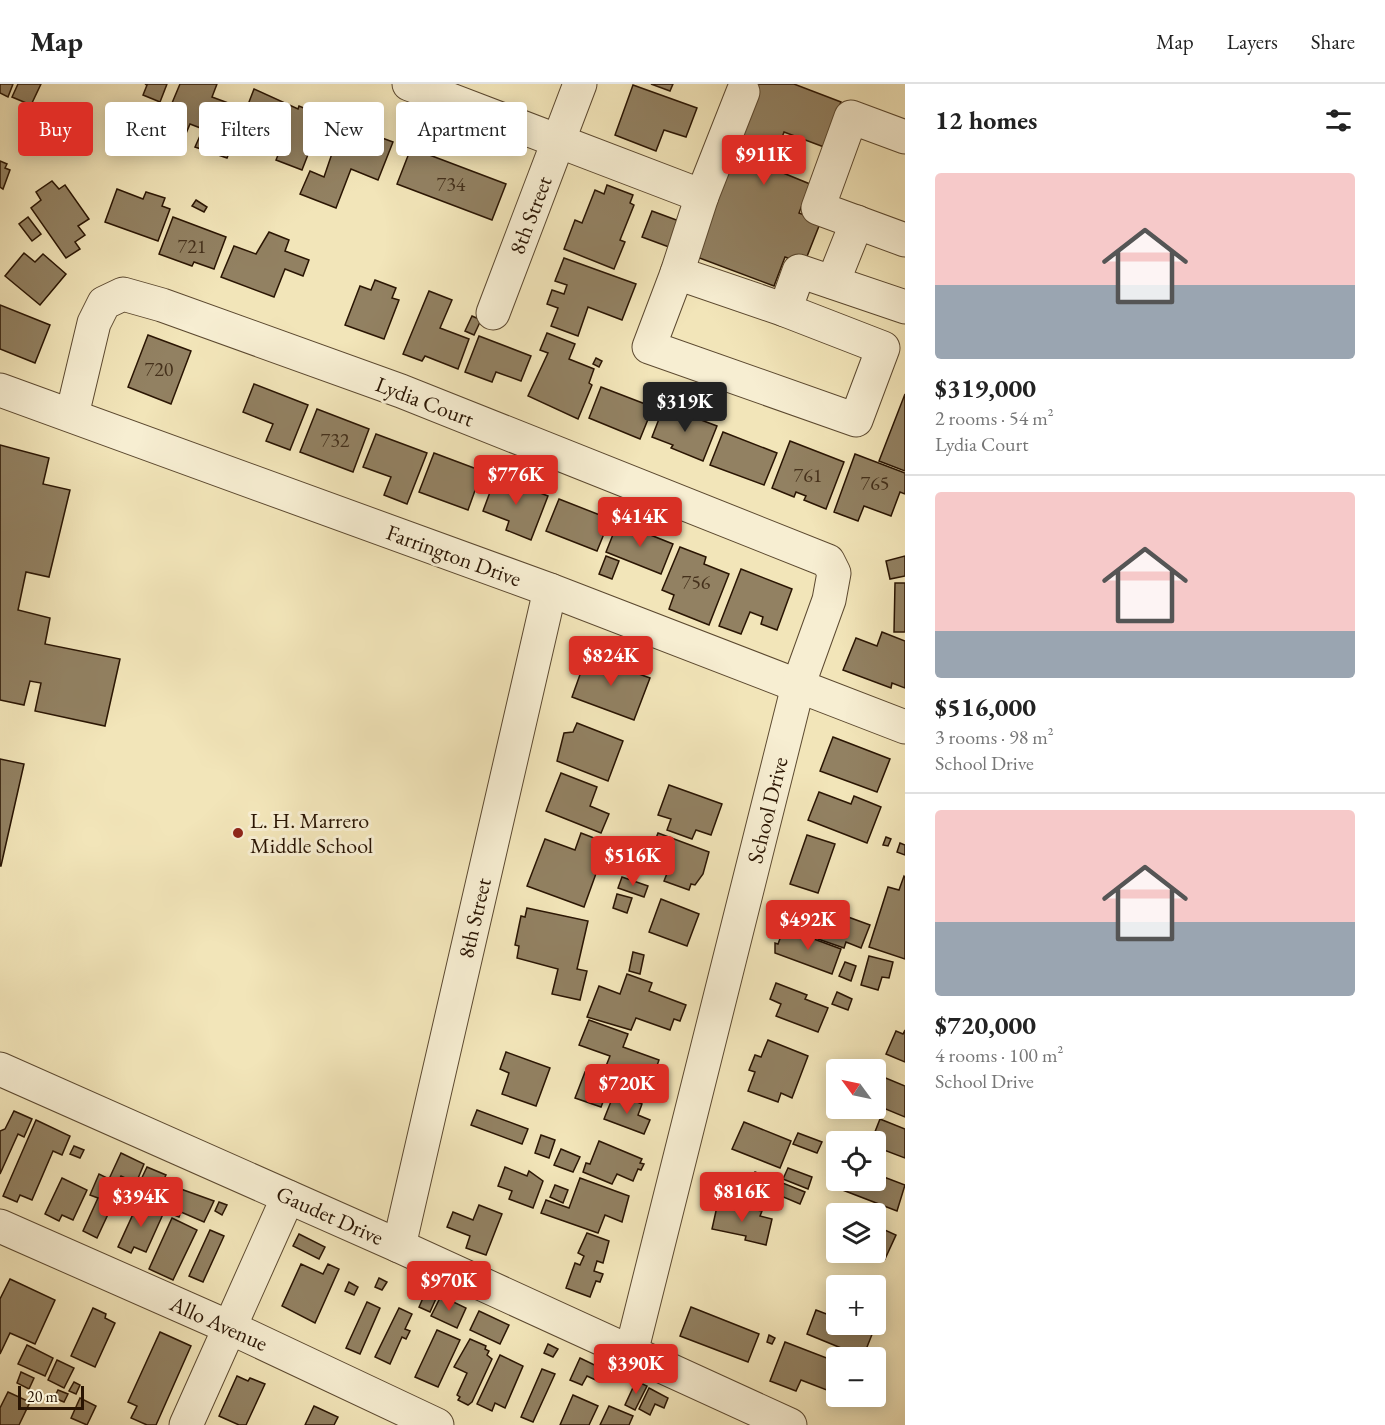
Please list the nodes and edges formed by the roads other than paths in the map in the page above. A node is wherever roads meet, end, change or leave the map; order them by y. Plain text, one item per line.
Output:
1 (409, 84) edge
2 (580, 84) edge
3 (743, 92) dead end
4 (905, 137) edge
5 (557, 142) junction
6 (702, 196) junction
7 (857, 222) junction
8 (905, 240) edge
9 (677, 273) junction
10 (833, 282) junction
11 (905, 307) edge
12 (785, 310) junction
13 (493, 313) dead end
14 (0, 390) edge
15 (72, 416) junction
16 (550, 590) junction
17 (798, 686) junction
18 (905, 727) edge
19 (0, 1069) edge
20 (288, 1197) junction
21 (0, 1226) edge
22 (399, 1246) junction
23 (231, 1328) junction
24 (632, 1353) junction
25 (186, 1425) edge
26 (437, 1425) edge
27 (790, 1425) edge

1 - 5 street
2 - 5 street, 8th Street
3 - 6 street
4 - 7 street
5 - 6 street
5 - 13 street, 8th Street
6 - 9 street
7 - 8 street
7 - 10 street
9 - 12 street
9 - 12 street
10 - 11 street
10 - 12 street
14 - 15 street, Farrington Drive
15 - 16 street, Farrington Drive
15 - 17 street, Lydia Court
16 - 17 street, Farrington Drive
16 - 22 street, 8th Street
17 - 18 street, Farrington Drive
17 - 24 street, School Drive
19 - 20 street, Gaudet Drive
20 - 22 street, Gaudet Drive
20 - 23 street
21 - 23 street, Allo Avenue
22 - 24 street, Gaudet Drive
23 - 25 street
23 - 26 street, Allo Avenue
24 - 27 street, Gaudet Drive

